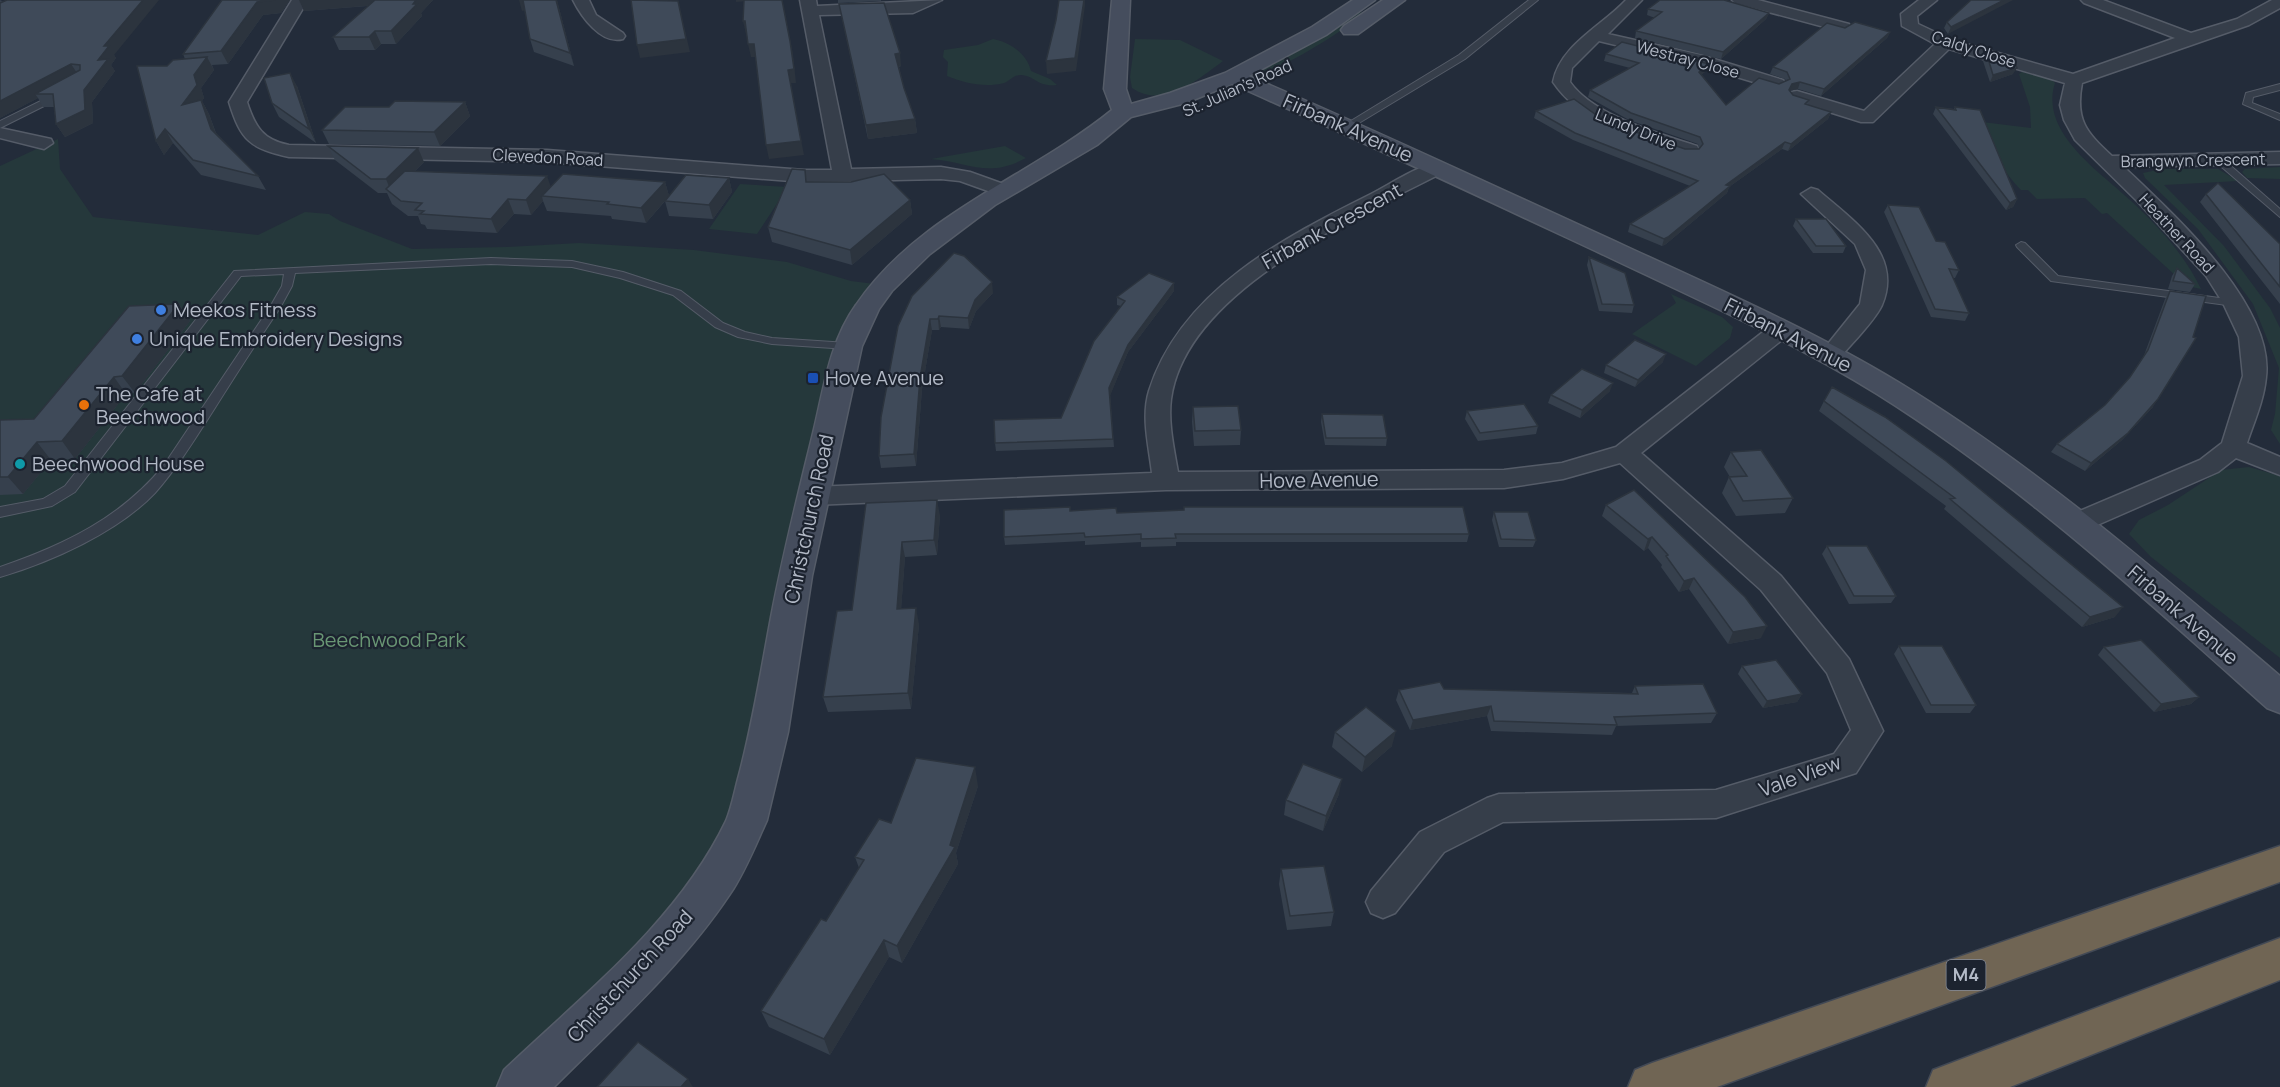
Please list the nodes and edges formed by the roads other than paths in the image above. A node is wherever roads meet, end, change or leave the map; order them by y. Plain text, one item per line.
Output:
1 (300, 0) edge
2 (581, 0) edge
3 (934, 0) edge
4 (1121, 0) edge
5 (1534, 0) edge
6 (1740, 0) edge
7 (1929, 0) edge
8 (2089, 0) edge
9 (1631, 1) edge
10 (2280, 2) edge
11 (1375, 4) edge
12 (809, 5) edge
13 (1843, 27) edge
14 (617, 36) dead end
15 (1599, 36) junction
16 (2190, 38) junction
17 (1946, 44) junction
18 (2074, 80) junction
19 (1240, 81) junction
20 (1777, 84) edge
21 (2280, 87) edge
22 (70, 89) edge
23 (1797, 96) edge
24 (1123, 112) junction
25 (2280, 117) edge
26 (0, 125) edge
27 (1346, 127) junction
28 (0, 133) edge
29 (44, 143) dead end
30 (1690, 150) edge
31 (2280, 158) edge
32 (2220, 161) junction
33 (2106, 162) junction
34 (1437, 168) junction
35 (843, 176) junction
36 (1002, 190) junction
37 (1811, 194) dead end
38 (2280, 214) edge
39 (2021, 245) dead end
40 (290, 271) junction
41 (2234, 303) junction
42 (1780, 330) junction
43 (848, 346) junction
44 (1830, 355) junction
45 (2233, 447) junction
46 (1624, 453) junction
47 (2280, 466) edge
48 (1166, 482) junction
49 (813, 496) junction
50 (0, 512) edge
51 (2077, 523) junction
52 (0, 572) edge
53 (2279, 697) edge
54 (2280, 864) edge
55 (1383, 902) dead end
56 (2280, 959) edge
57 (521, 1087) edge
58 (1652, 1087) edge
59 (1950, 1087) edge

1 - 35 street, Clevedon Road
2 - 14 street
3 - 12 street
4 - 24 street
5 - 27 lane
6 - 13 street
7 - 17 street, Caldy Close
8 - 16 street
9 - 15 street, Lundy Drive
10 - 16 street
11 - 19 street, St. Julian's Road
12 - 35 street
15 - 20 street, Westray Close
15 - 30 street, Lundy Drive
16 - 18 street
17 - 18 street, Caldy Close
17 - 23 street
18 - 33 street, Heather Road
19 - 24 street, St. Julian's Road
19 - 27 street, Firbank Avenue
21 - 25 lane
22 - 26 lane
24 - 36 street, Christchurch Road
27 - 34 street, Firbank Avenue
28 - 29 street
31 - 32 street, Brangwyn Crescent
32 - 33 street, Brangwyn Crescent
32 - 38 lane
33 - 41 street, Heather Road
34 - 42 street, Firbank Avenue
34 - 48 street, Firbank Crescent
35 - 36 street, Clevedon Road
36 - 43 street, Christchurch Road
37 - 44 street
39 - 41 lane
40 - 43 lane
40 - 50 lane
40 - 52 lane
41 - 45 street, Heather Road
42 - 44 street, Firbank Avenue
42 - 46 street, Hove Avenue
43 - 49 street, Christchurch Road
44 - 51 street, Firbank Avenue
45 - 47 street
45 - 51 street
46 - 48 street, Hove Avenue
46 - 55 street, Vale View
48 - 49 street, Hove Avenue
49 - 57 street, Christchurch Road
51 - 53 street, Firbank Avenue
54 - 58 highway, M4
56 - 59 highway

